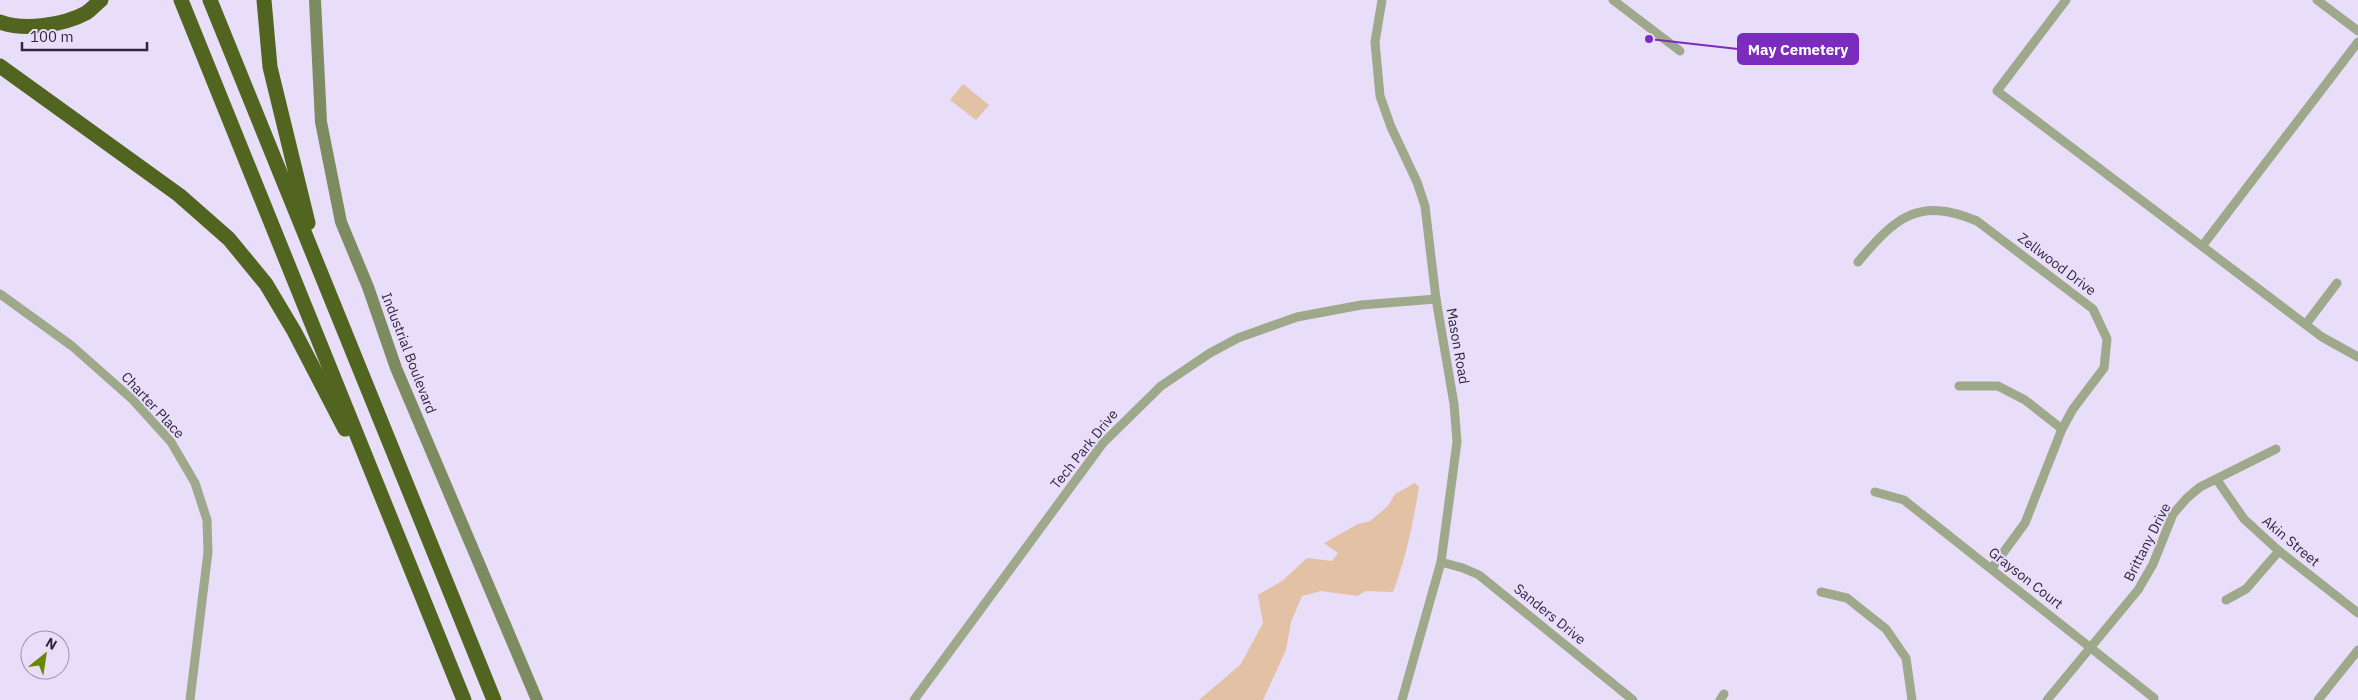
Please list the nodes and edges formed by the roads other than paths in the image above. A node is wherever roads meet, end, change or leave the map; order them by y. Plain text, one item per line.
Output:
1 (101, 0) edge
2 (182, 0) edge
3 (210, 0) edge
4 (264, 0) edge
5 (315, 0) edge
6 (1382, 0) edge
7 (1613, 0) edge
8 (2066, 0) edge
9 (2317, 0) edge
10 (0, 22) edge
11 (2358, 31) edge
12 (2358, 42) edge
13 (1680, 52) dead end
14 (0, 66) edge
15 (2203, 245) junction
16 (1858, 262) dead end
17 (321, 276) junction
18 (2337, 283) dead end
19 (0, 294) edge
20 (1436, 299) junction
21 (2306, 324) junction
22 (2358, 357) edge
23 (1959, 386) dead end
24 (2062, 429) junction
25 (2276, 449) dead end
26 (2218, 480) junction
27 (1875, 492) dead end
28 (386, 508) junction
29 (2279, 550) junction
30 (1441, 562) junction
31 (1992, 568) junction
32 (1821, 592) dead end
33 (2226, 600) dead end
34 (2358, 613) edge
35 (2092, 647) junction
36 (2358, 650) edge
37 (2154, 698) dead end
38 (190, 700) edge
39 (464, 700) edge
40 (494, 700) edge
41 (537, 700) edge
42 (914, 700) edge
43 (1402, 700) edge
44 (1633, 700) edge
45 (1912, 700) edge
46 (2047, 700) edge
47 (2318, 700) edge

1 - 10 highway
2 - 28 highway
3 - 17 highway
4 - 17 highway
5 - 41 street, Industrial Boulevard
6 - 20 street, Mason Road
7 - 13 street
8 - 15 street
9 - 11 street
12 - 15 street
14 - 28 highway
15 - 21 street
16 - 24 street, Zellwood Drive
17 - 40 highway
18 - 21 street
19 - 38 street, Charter Place
20 - 30 street, Mason Road
20 - 42 street, Tech Park Drive
21 - 22 street
23 - 24 street
24 - 31 street, Zellwood Drive
25 - 26 street, Brittany Drive
26 - 29 street, Akin Street
26 - 35 street, Brittany Drive
27 - 31 street, Grayson Court
28 - 39 highway
29 - 33 street
29 - 34 street, Akin Street
30 - 43 street, Mason Road
30 - 44 street, Sanders Drive
31 - 35 street, Grayson Court
32 - 45 street
35 - 37 street, Grayson Court
35 - 46 street, Brittany Drive
36 - 47 street

